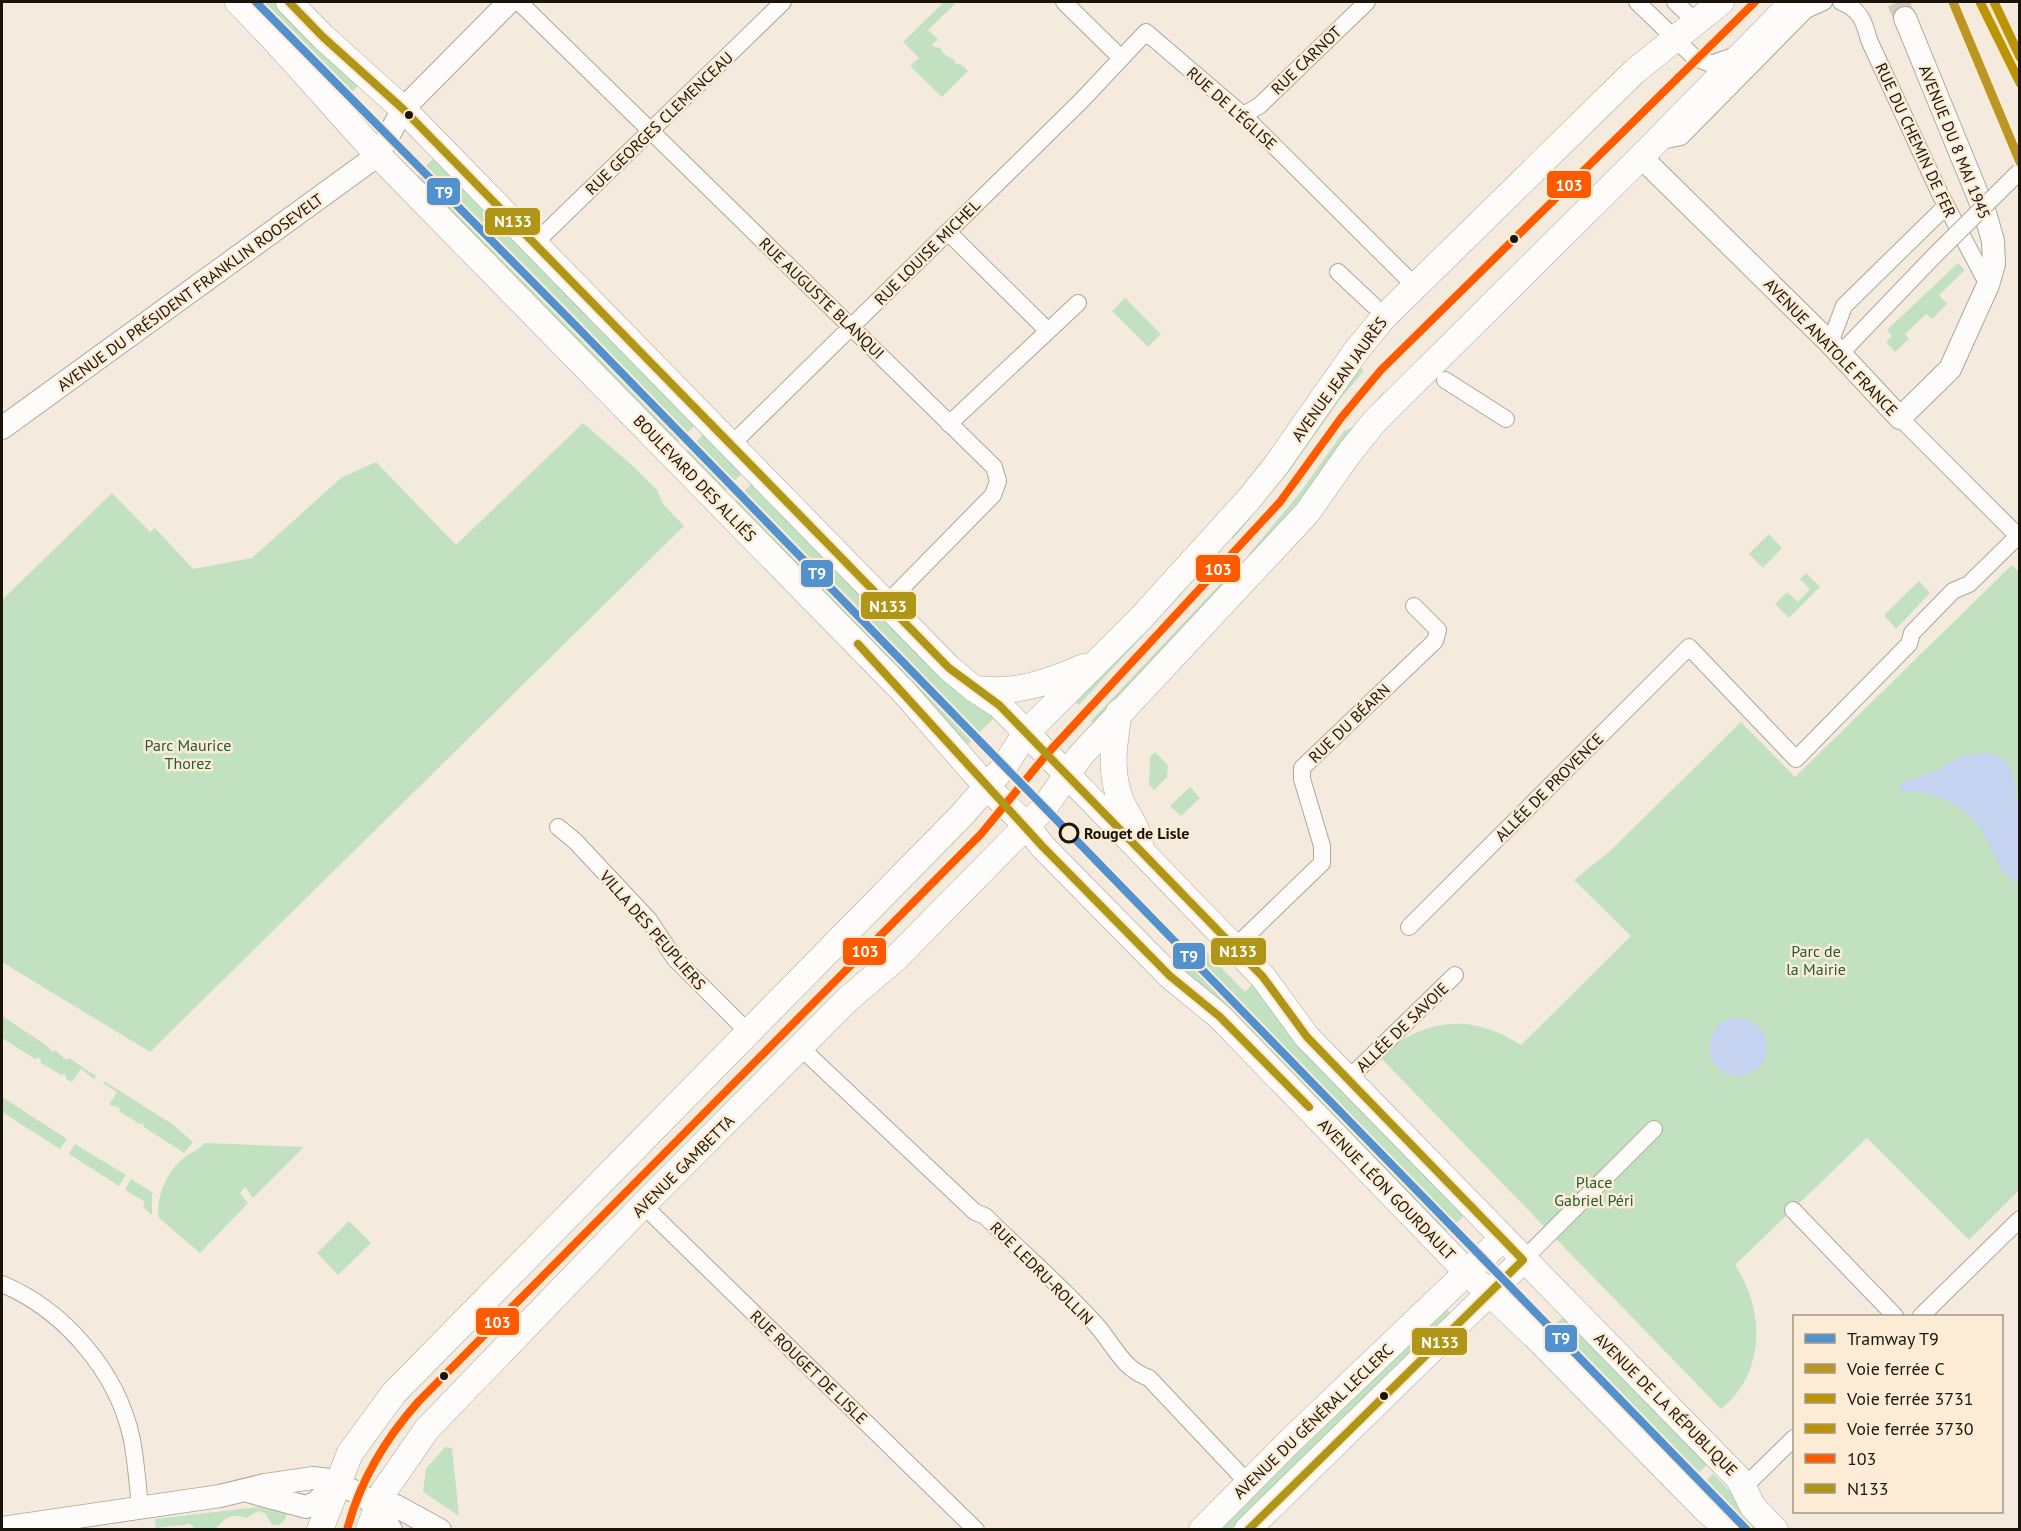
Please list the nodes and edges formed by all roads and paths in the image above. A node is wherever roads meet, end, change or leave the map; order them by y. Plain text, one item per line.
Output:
1 (238, 2) edge
2 (289, 2) edge
3 (509, 2) edge
4 (519, 2) edge
5 (783, 2) edge
6 (1064, 2) edge
7 (1367, 2) edge
8 (1637, 2) edge
9 (1675, 2) edge
10 (1721, 2) edge
11 (1824, 2) edge
12 (1841, 2) edge
13 (1799, 6) edge
14 (1905, 18) tunnel mouth
15 (1697, 23) junction
16 (1674, 38) junction
17 (1745, 51) junction
18 (1121, 58) junction
19 (403, 109) junction
20 (1243, 115) junction
21 (651, 132) junction
22 (1648, 149) junction
23 (378, 155) junction
24 (2019, 171) edge
25 (1946, 206) junction
26 (948, 232) junction
27 (534, 244) junction
28 (1338, 272) dead end
29 (1414, 285) junction
30 (1988, 285) junction
31 (1078, 303) dead end
32 (1373, 305) dead end
33 (851, 327) junction
34 (1048, 331) junction
35 (1835, 348) junction
36 (1445, 380) dead end
37 (1900, 418) junction
38 (1506, 419) dead end
39 (949, 424) junction
40 (2, 428) edge
41 (731, 445) junction
42 (2019, 537) edge
43 (886, 604) junction
44 (1414, 606) dead end
45 (1095, 662) junction
46 (973, 688) junction
47 (1119, 712) junction
48 (1025, 734) junction
49 (1067, 776) junction
50 (987, 787) junction
51 (1005, 806) joint
52 (1026, 825) junction
53 (558, 827) dead end
54 (1142, 855) junction
55 (1409, 927) dead end
56 (1233, 949) junction
57 (1455, 975) dead end
58 (748, 1033) junction
59 (800, 1047) junction
60 (1348, 1079) junction
61 (1654, 1129) dead end
62 (643, 1205) junction
63 (1793, 1210) dead end
64 (2019, 1219) edge
65 (1503, 1238) junction
66 (1523, 1260) junction
67 (1467, 1272) junction
68 (2, 1284) edge
69 (1489, 1293) junction
70 (1893, 1315) edge
71 (1923, 1315) edge
72 (1793, 1439) edge
73 (1248, 1483) junction
74 (336, 1485) junction
75 (1744, 1486) junction
76 (140, 1508) junction
77 (373, 1518) edge
78 (2, 1528) edge
79 (320, 1530) edge
80 (391, 1530) edge
81 (440, 1530) edge
82 (976, 1530) edge
83 (1202, 1530) edge
84 (1247, 1530) edge
85 (1731, 1530) edge
86 (1775, 1530) edge

1 - 23 main road, BOULEVARD DES ALLIÉS
2 - 19 main road
3 - 19 main road
4 - 21 street, RUE AUGUSTE BLANQUI
5 - 21 street, RUE GEORGES CLEMENCEAU
6 - 18 street
7 - 20 street, RUE CARNOT
8 - 16 street
9 - 15 street
10 - 15 main road, AVENUE JEAN JAURÈS
11 - 13 street
12 - 25 street, RUE DU CHEMIN DE FER
13 - 17 main road
13 - 22 street
14 - 30 main road, AVENUE DU 8 MAI 1945
15 - 16 main road, AVENUE JEAN JAURÈS
16 - 17 street
16 - 29 main road, AVENUE JEAN JAURÈS
17 - 22 main road
18 - 20 street, RUE DE L'ÉGLISE
18 - 26 street, RUE LOUISE MICHEL
19 - 23 main road
19 - 27 main road
20 - 29 street, RUE DE L'ÉGLISE
21 - 27 street, RUE GEORGES CLEMENCEAU
21 - 33 street, RUE AUGUSTE BLANQUI
22 - 35 main road, AVENUE ANATOLE FRANCE
22 - 47 main road
23 - 40 main road, AVENUE DU PRÉSIDENT FRANKLIN ROOSEVELT
23 - 50 main road, BOULEVARD DES ALLIÉS
24 - 35 street, bridge
25 - 30 street, RUE DU CHEMIN DE FER
25 - 35 street
26 - 33 street, RUE LOUISE MICHEL
26 - 34 street
27 - 41 main road
28 - 32 street
29 - 45 main road, AVENUE JEAN JAURÈS
30 - 37 main road, AVENUE DU 8 MAI 1945
31 - 34 street
33 - 39 street, RUE AUGUSTE BLANQUI
33 - 41 street, RUE LOUISE MICHEL
34 - 39 street
35 - 37 main road, AVENUE ANATOLE FRANCE
36 - 38 street
37 - 42 street, AVENUE ANATOLE FRANCE
39 - 43 street, RUE AUGUSTE BLANQUI
41 - 43 main road
42 - 55 street, ALLÉE DE PROVENCE
43 - 46 main road
44 - 56 street, RUE DU BÉARN
45 - 46 main road
45 - 48 main road, AVENUE JEAN JAURÈS
46 - 48 main road
47 - 49 main road
47 - 54 main road
48 - 49 main road
48 - 50 main road, AVENUE JEAN JAURÈS
49 - 52 main road
49 - 54 main road
50 - 51 main road, BOULEVARD DES ALLIÉS
50 - 58 main road
51 - 52 main road, AVENUE LÉON GOURDAULT
52 - 59 main road, AVENUE GAMBETTA
52 - 67 main road, AVENUE LÉON GOURDAULT
53 - 58 street, VILLA DES PEUPLIERS
54 - 56 main road
56 - 60 main road
57 - 60 street, ALLÉE DE SAVOIE
58 - 74 main road
59 - 62 main road, AVENUE GAMBETTA
59 - 73 street, RUE LEDRU-ROLLIN
60 - 65 main road
61 - 66 street
62 - 77 main road, AVENUE GAMBETTA
62 - 82 street, RUE ROUGET DE LISLE
63 - 70 street
64 - 71 street
65 - 66 main road
65 - 67 main road, AVENUE DU GÉNÉRAL LECLERC
66 - 69 main road, AVENUE DU GÉNÉRAL LECLERC
66 - 75 main road, AVENUE DE LA RÉPUBLIQUE
67 - 69 main road, AVENUE LÉON GOURDAULT
67 - 73 main road, AVENUE DU GÉNÉRAL LECLERC
68 - 76 street
69 - 84 main road, AVENUE DU GÉNÉRAL LECLERC
69 - 85 main road
72 - 75 street
73 - 83 main road, AVENUE DU GÉNÉRAL LECLERC
74 - 76 main road
74 - 77 main road
74 - 79 main road
75 - 86 main road, AVENUE DE LA RÉPUBLIQUE
76 - 78 main road
77 - 80 main road
77 - 81 main road

